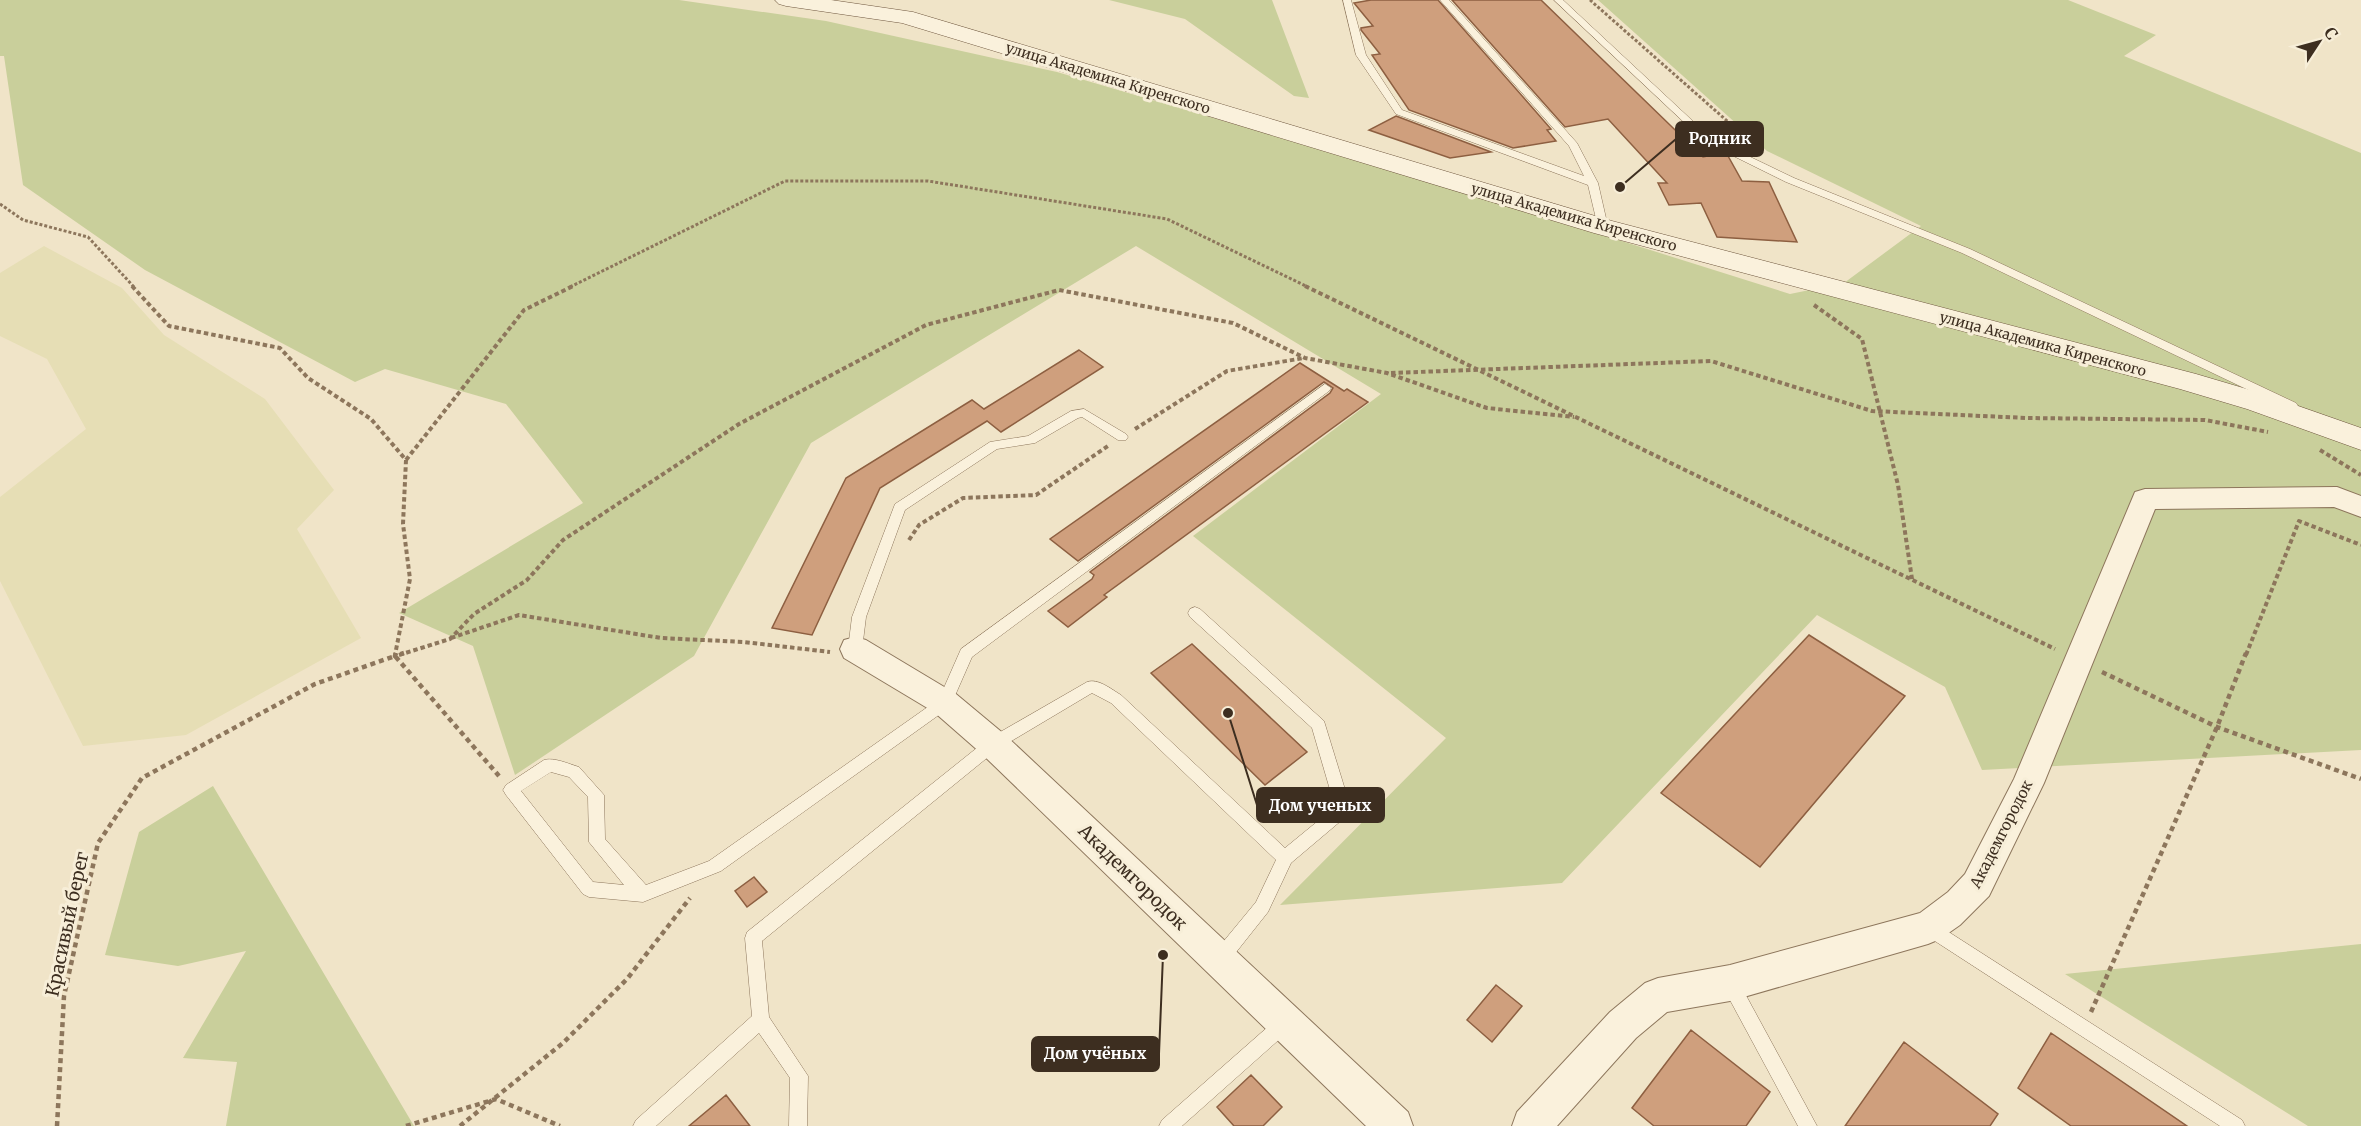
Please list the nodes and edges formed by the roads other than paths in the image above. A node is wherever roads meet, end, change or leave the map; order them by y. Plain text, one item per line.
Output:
1 (786, 0) edge
2 (1347, 0) edge
3 (1444, 0) edge
4 (1558, 0) edge
5 (1593, 183) junction
6 (1603, 227) junction
7 (1325, 388) dead end
8 (1122, 437) road end
9 (2360, 438) edge
10 (2361, 507) edge
11 (1195, 613) dead end
12 (855, 649) joint
13 (945, 703) junction
14 (993, 744) junction
15 (1285, 858) junction
16 (643, 894) junction
17 (1928, 927) junction
18 (1218, 961) junction
19 (1730, 983) junction
20 (761, 1020) junction
21 (1285, 1023) junction
22 (642, 1126) edge
23 (798, 1126) edge
24 (1168, 1126) edge
25 (1394, 1126) edge
26 (1531, 1126) edge
27 (1808, 1126) edge
28 (2236, 1126) edge

1 - 6 main road, улица Академика Киренского
2 - 5 lane
3 - 5 lane
4 - 9 lane
5 - 6 lane
6 - 9 main road, улица Академика Киренского
7 - 13 lane
8 - 12 lane
10 - 17 street, Академгородок
11 - 15 lane
12 - 13 street, Академгородок
13 - 14 street, Академгородок
13 - 16 lane
14 - 15 lane
14 - 18 street, Академгородок
14 - 20 lane
15 - 18 lane
16 - 16 lane
17 - 19 street, Академгородок
17 - 28 lane
18 - 21 street, Академгородок
19 - 26 street, Академгородок
19 - 27 lane
20 - 22 lane
20 - 23 lane
21 - 24 lane
21 - 25 street, Академгородок

